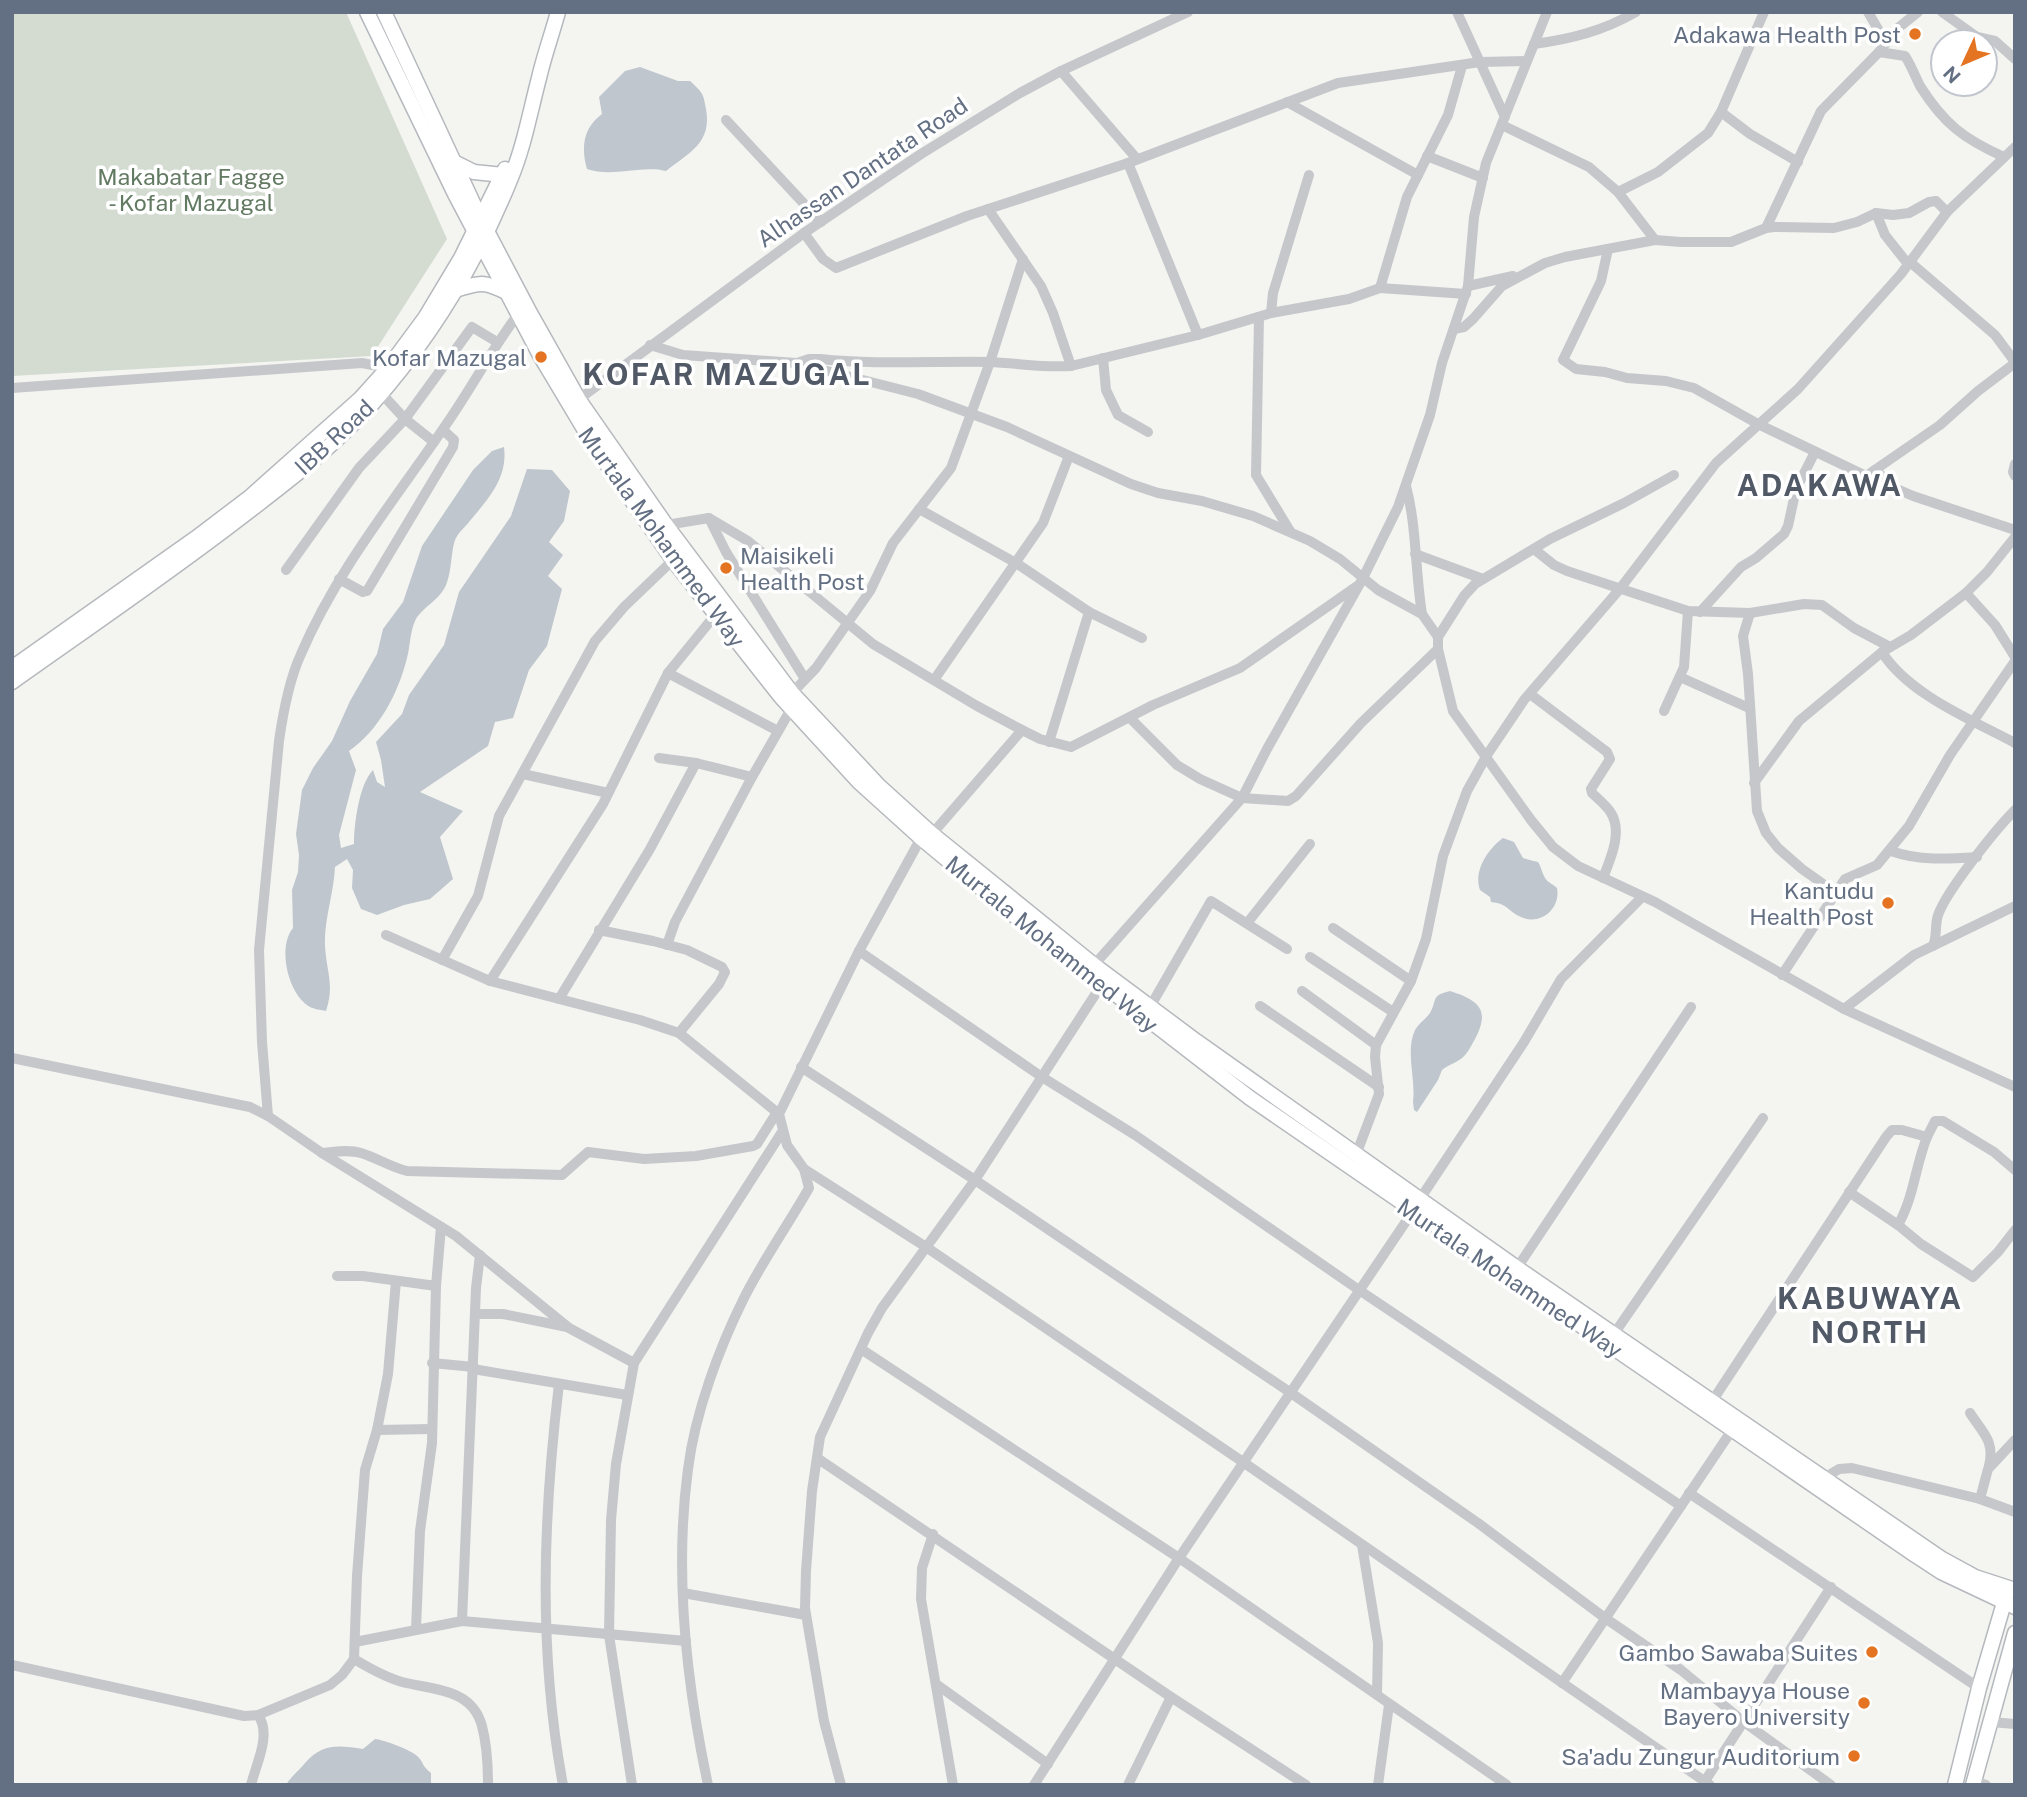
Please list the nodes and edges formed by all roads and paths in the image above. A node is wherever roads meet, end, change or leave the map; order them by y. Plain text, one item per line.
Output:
1 (367, 12) edge
2 (384, 12) edge
3 (549, 12) edge
4 (558, 12) edge
5 (1188, 12) edge
6 (1458, 12) edge
7 (1547, 12) edge
8 (1636, 12) edge
9 (1764, 12) edge
10 (1868, 12) edge
11 (1918, 12) edge
12 (1942, 12) edge
13 (1535, 44) junction
14 (1883, 48) junction
15 (2015, 59) edge
16 (1527, 61) junction
17 (1480, 62) junction
18 (1462, 66) junction
19 (1061, 71) junction
20 (1287, 102) junction
21 (1721, 112) junction
22 (726, 121) dead end
23 (1504, 121) junction
24 (2015, 146) edge
25 (1427, 156) junction
26 (2004, 157) junction
27 (1132, 161) junction
28 (1798, 162) junction
29 (456, 163) junction
30 (503, 175) junction
31 (1309, 175) dead end
32 (1418, 175) junction
33 (1483, 178) junction
34 (1618, 192) junction
35 (988, 209) junction
36 (1947, 212) junction
37 (1876, 213) junction
38 (821, 222) junction
39 (1766, 228) junction
40 (481, 229) junction
41 (804, 233) junction
42 (1655, 240) junction
43 (1608, 249) junction
44 (1023, 258) junction
45 (1909, 263) junction
46 (1522, 275) junction
47 (1380, 288) junction
48 (455, 290) junction
49 (1467, 290) junction
50 (508, 293) junction
51 (519, 313) junction
52 (1265, 315) junction
53 (1454, 329) junction
54 (1198, 335) junction
55 (497, 342) junction
56 (650, 345) junction
57 (1103, 358) junction
58 (990, 362) junction
59 (2015, 362) edge
60 (796, 363) junction
61 (1070, 366) junction
62 (388, 368) junction
63 (12, 388) edge
64 (381, 393) junction
65 (574, 403) junction
66 (972, 413) junction
67 (405, 419) junction
68 (1758, 424) junction
69 (443, 430) junction
70 (1148, 432) dead end
71 (434, 442) junction
72 (1815, 452) junction
73 (1069, 456) junction
74 (2015, 464) edge
75 (1875, 470) junction
76 (1674, 475) dead end
77 (2015, 477) edge
78 (1406, 486) junction
79 (919, 509) junction
80 (709, 517) junction
81 (666, 525) junction
82 (2015, 530) edge
83 (1290, 531) junction
84 (2015, 537) edge
85 (1534, 549) junction
86 (1415, 554) junction
87 (673, 560) junction
88 (1016, 563) junction
89 (286, 570) dead end
90 (340, 579) junction
91 (1483, 579) junction
92 (1361, 581) junction
93 (1619, 590) junction
94 (1966, 593) junction
95 (1688, 611) junction
96 (1089, 612) junction
97 (1700, 612) junction
98 (1750, 613) junction
99 (716, 614) junction
100 (1422, 614) junction
101 (848, 623) junction
102 (1438, 637) junction
103 (1142, 638) dead end
104 (1438, 649) junction
105 (1886, 650) junction
106 (2015, 659) edge
107 (12, 668) edge
108 (668, 673) junction
109 (1680, 677) junction
110 (805, 679) junction
111 (934, 680) junction
112 (12, 682) edge
113 (792, 693) junction
114 (1530, 694) junction
115 (1749, 708) junction
116 (791, 709) junction
117 (1664, 711) dead end
118 (1130, 718) junction
119 (1973, 720) junction
120 (1022, 730) junction
121 (778, 731) junction
122 (1049, 742) junction
123 (2015, 743) edge
124 (1487, 755) junction
125 (659, 758) dead end
126 (696, 763) junction
127 (523, 774) junction
128 (751, 777) junction
129 (1754, 783) junction
130 (608, 793) junction
131 (1242, 798) junction
132 (2015, 810) edge
133 (926, 836) junction
134 (1310, 844) dead end
135 (1891, 850) junction
136 (1977, 857) junction
137 (1603, 878) junction
138 (1836, 893) junction
139 (1643, 897) junction
140 (2015, 906) edge
141 (1248, 922) junction
142 (1333, 928) dead end
143 (599, 930) junction
144 (386, 934) dead end
145 (667, 945) junction
146 (1933, 946) junction
147 (1287, 948) dead end
148 (859, 951) junction
149 (1310, 957) dead end
150 (442, 960) junction
151 (1094, 965) junction
152 (1782, 975) junction
153 (489, 981) junction
154 (1411, 981) junction
155 (1102, 984) junction
156 (1302, 991) dead end
157 (559, 999) junction
158 (1260, 1006) dead end
159 (1150, 1007) junction
160 (1691, 1007) dead end
161 (1844, 1009) junction
162 (1393, 1012) junction
163 (679, 1033) junction
164 (1376, 1045) junction
165 (12, 1058) edge
166 (801, 1067) junction
167 (1042, 1077) junction
168 (1378, 1087) junction
169 (2015, 1087) edge
170 (778, 1113) junction
171 (268, 1116) junction
172 (1763, 1118) dead end
173 (782, 1132) junction
174 (1927, 1137) junction
175 (322, 1153) junction
176 (1356, 1155) junction
177 (804, 1169) junction
178 (2015, 1170) edge
179 (975, 1180) junction
180 (1849, 1192) junction
181 (1417, 1205) junction
182 (1898, 1225) junction
183 (441, 1227) junction
184 (2015, 1230) edge
185 (926, 1247) junction
186 (480, 1255) junction
187 (1517, 1268) junction
188 (337, 1276) dead end
189 (396, 1281) junction
190 (436, 1286) junction
191 (1359, 1290) junction
192 (476, 1314) junction
193 (569, 1328) junction
194 (1614, 1334) junction
195 (861, 1349) junction
196 (432, 1363) junction
197 (634, 1363) junction
198 (474, 1368) junction
199 (559, 1384) junction
200 (1291, 1393) junction
201 (627, 1395) junction
202 (1713, 1400) junction
203 (1970, 1413) dead end
204 (432, 1429) junction
205 (377, 1430) junction
206 (1732, 1430) junction
207 (2015, 1440) edge
208 (817, 1458) junction
209 (1243, 1462) junction
210 (1988, 1469) junction
211 (1824, 1478) junction
212 (1689, 1493) junction
213 (1980, 1499) junction
214 (1681, 1506) junction
215 (2015, 1512) edge
216 (933, 1534) junction
217 (1362, 1545) junction
218 (1179, 1558) junction
219 (2013, 1586) edge
220 (1831, 1587) junction
221 (1971, 1587) junction
222 (684, 1593) junction
223 (2009, 1605) edge
224 (806, 1615) junction
225 (1605, 1618) junction
226 (462, 1620) junction
227 (545, 1627) junction
228 (415, 1629) junction
229 (1995, 1633) junction
230 (2015, 1633) edge
231 (609, 1635) junction
232 (686, 1641) junction
233 (355, 1642) junction
234 (1115, 1658) junction
235 (354, 1659) junction
236 (12, 1665) edge
237 (1562, 1683) junction
238 (936, 1684) junction
239 (1979, 1688) junction
240 (1377, 1694) junction
241 (1171, 1697) junction
242 (1389, 1705) junction
243 (258, 1715) junction
244 (1744, 1722) junction
245 (1991, 1722) junction
246 (2015, 1724) edge
247 (1048, 1764) junction
248 (1708, 1783) edge
249 (1978, 1783) edge
250 (251, 1785) edge
251 (488, 1785) edge
252 (563, 1785) edge
253 (632, 1785) edge
254 (708, 1785) edge
255 (841, 1785) edge
256 (953, 1785) edge
257 (1034, 1785) edge
258 (1128, 1785) edge
259 (1306, 1785) edge
260 (1378, 1785) edge
261 (1507, 1785) edge
262 (1831, 1785) edge
263 (1955, 1785) edge

1 - 40 main road, Murtala Mohammed Way
2 - 29 main road, Murtala Mohammed Way
3 - 30 main road, IBB Road
4 - 40 main road, IBB Road
5 - 19 street, Alhassan Dantata Road
6 - 17 street
7 - 13 street
8 - 13 street
9 - 21 street
10 - 14 street
11 - 14 street
12 - 15 street
13 - 16 street
14 - 26 street
14 - 28 street
16 - 17 street
16 - 23 street
17 - 18 street
17 - 23 street
18 - 20 street
18 - 25 street
19 - 27 street
19 - 38 street, Alhassan Dantata Road
20 - 27 street
20 - 32 street
21 - 28 street
21 - 34 street
22 - 38 street
23 - 33 street
23 - 34 street
24 - 26 street
25 - 32 street
25 - 33 street
26 - 36 street
27 - 35 street
27 - 54 street
28 - 39 street
29 - 30 main road
29 - 40 main road, Murtala Mohammed Way
30 - 40 main road, IBB Road
31 - 52 street
32 - 47 street
33 - 49 street
34 - 42 street
35 - 41 street
35 - 44 street
36 - 37 street
36 - 45 street
37 - 39 street
37 - 45 street
38 - 41 street, Alhassan Dantata Road
39 - 42 street
40 - 48 main road, IBB Road
40 - 50 main road, Murtala Mohammed Way
40 - 62 main road, IBB Road
40 - 65 main road, Murtala Mohammed Way
41 - 56 street, Alhassan Dantata Road
42 - 43 street
43 - 46 street
43 - 68 street
44 - 58 street
44 - 61 street
45 - 59 street
45 - 68 street
46 - 49 street
46 - 53 street
47 - 49 street
47 - 52 street
48 - 50 main road
48 - 64 main road, IBB Road
49 - 53 street
50 - 51 main road, Murtala Mohammed Way
51 - 55 street
51 - 65 main road, Murtala Mohammed Way
52 - 54 street
52 - 83 street
53 - 78 street
54 - 57 street
55 - 67 street
55 - 69 street
56 - 60 street
56 - 65 street, Alhassan Dantata Road
57 - 61 street
57 - 70 street
58 - 60 street
58 - 61 street
58 - 66 street
59 - 75 street
60 - 66 street
62 - 63 street
62 - 107 main road, IBB Road
64 - 67 street
64 - 112 main road, IBB Road
65 - 81 main road, Murtala Mohammed Way
65 - 87 main road, Murtala Mohammed Way
66 - 73 street
66 - 79 street
67 - 71 street
67 - 89 street
68 - 72 street
68 - 93 street
69 - 71 street
69 - 90 street
71 - 90 street
72 - 75 street
72 - 97 street
73 - 83 street
73 - 88 street
74 - 77 street
75 - 82 street
76 - 85 street
78 - 86 street
78 - 92 street
79 - 88 street
79 - 101 street
80 - 81 street
80 - 101 street
80 - 110 street
81 - 113 main road, Murtala Mohammed Way
83 - 92 street
84 - 94 street
85 - 91 street
85 - 93 street
86 - 91 street
86 - 100 street
87 - 99 main road, Murtala Mohammed Way
87 - 127 street
88 - 96 street
88 - 111 street
90 - 171 street
91 - 102 street
92 - 100 street
92 - 118 street
92 - 131 street
93 - 95 street
93 - 114 street
94 - 105 street
94 - 106 street
95 - 97 street
95 - 109 street
96 - 103 street
96 - 122 street
97 - 98 street
98 - 105 street
98 - 115 street
99 - 108 street
99 - 116 main road, Murtala Mohammed Way
100 - 102 street
101 - 110 street
101 - 111 street
102 - 104 street
104 - 124 street
104 - 131 street
105 - 119 street
105 - 129 street
106 - 119 street
108 - 121 street
108 - 130 street
109 - 115 street
109 - 117 street
110 - 113 street
111 - 120 street
113 - 133 main road, Murtala Mohammed Way
114 - 124 street
114 - 137 street
115 - 129 street
116 - 121 street
116 - 133 main road, Murtala Mohammed Way
118 - 122 street
118 - 131 street
119 - 123 street
119 - 135 street
120 - 122 street
120 - 133 street
121 - 128 street
124 - 137 street
124 - 154 street
125 - 126 street
126 - 128 street
126 - 143 street
127 - 130 street
127 - 150 street
128 - 145 street
129 - 138 street
130 - 153 street
131 - 151 street
132 - 136 street
133 - 148 street
133 - 151 main road, Murtala Mohammed Way
133 - 155 main road, Murtala Mohammed Way
134 - 141 street
135 - 136 street
135 - 138 street
136 - 146 street
137 - 139 street
138 - 152 street
139 - 152 street
139 - 181 street
140 - 146 street
141 - 147 street
141 - 159 street
142 - 154 street
143 - 145 street
143 - 157 street
144 - 150 street
145 - 163 street
146 - 161 street
148 - 166 street
148 - 167 street
149 - 162 street
150 - 153 street
151 - 159 main road, Murtala Mohammed Way
152 - 161 street
153 - 157 street
154 - 162 street
155 - 167 street
155 - 181 main road, Murtala Mohammed Way
156 - 164 street
157 - 163 street
158 - 168 street
159 - 176 main road, Murtala Mohammed Way
160 - 187 street
161 - 169 street
162 - 164 street
163 - 170 street
164 - 168 street
165 - 171 street
166 - 170 street
166 - 179 street
167 - 179 street
167 - 191 street
168 - 176 street
170 - 173 street
170 - 175 street
171 - 175 street
172 - 194 street
173 - 177 street
173 - 197 street
174 - 178 street
174 - 180 street
174 - 182 street
175 - 183 street
176 - 181 main road, Murtala Mohammed Way
177 - 185 street
177 - 222 street
179 - 185 street
179 - 200 street
180 - 182 street
180 - 202 street
181 - 187 main road, Murtala Mohammed Way
181 - 191 street
181 - 206 main road, Murtala Mohammed Way
182 - 184 street
183 - 186 street
183 - 190 street
185 - 195 street
185 - 209 street
186 - 192 street
186 - 193 street
187 - 194 main road, Murtala Mohammed Way
188 - 189 street
189 - 190 street
189 - 205 street
190 - 196 street
191 - 200 street
191 - 214 street
192 - 193 street
192 - 198 street
193 - 197 street
194 - 202 main road, Murtala Mohammed Way
195 - 208 street
195 - 218 street
196 - 198 street
196 - 204 street
197 - 201 street
198 - 199 street
198 - 226 street
199 - 201 street
199 - 227 street
200 - 209 street
200 - 225 street
201 - 231 street
202 - 211 main road, Murtala Mohammed Way
203 - 210 street
204 - 205 street
204 - 228 street
205 - 233 street
206 - 212 street
206 - 221 main road, Murtala Mohammed Way
207 - 210 street
208 - 216 street
208 - 224 street
209 - 217 street
209 - 218 street
210 - 213 street
211 - 213 street
211 - 219 main road, Murtala Mohammed Way
212 - 214 street
212 - 220 street
213 - 215 street
214 - 225 street
216 - 234 street
216 - 238 street
217 - 237 street
217 - 240 street
218 - 234 street
218 - 240 street
219 - 223 main road
220 - 239 street
220 - 244 street
221 - 223 main road, Murtala Mohammed Way
221 - 229 main road
222 - 224 street
222 - 232 street
223 - 229 main road
224 - 255 street
225 - 237 street
225 - 244 street
226 - 227 street
226 - 228 street
227 - 231 street
227 - 252 street
228 - 233 street
229 - 239 main road
230 - 245 main road
231 - 232 street
231 - 253 street
232 - 254 street
233 - 235 street
234 - 241 street
234 - 247 street
235 - 243 street
235 - 251 street
236 - 243 street
237 - 248 street
238 - 247 street
238 - 256 street
239 - 263 main road
240 - 242 street
241 - 258 street
241 - 259 street
242 - 260 street
242 - 261 street
243 - 250 street
244 - 248 street
244 - 262 street
245 - 246 street
245 - 249 main road
247 - 257 street

